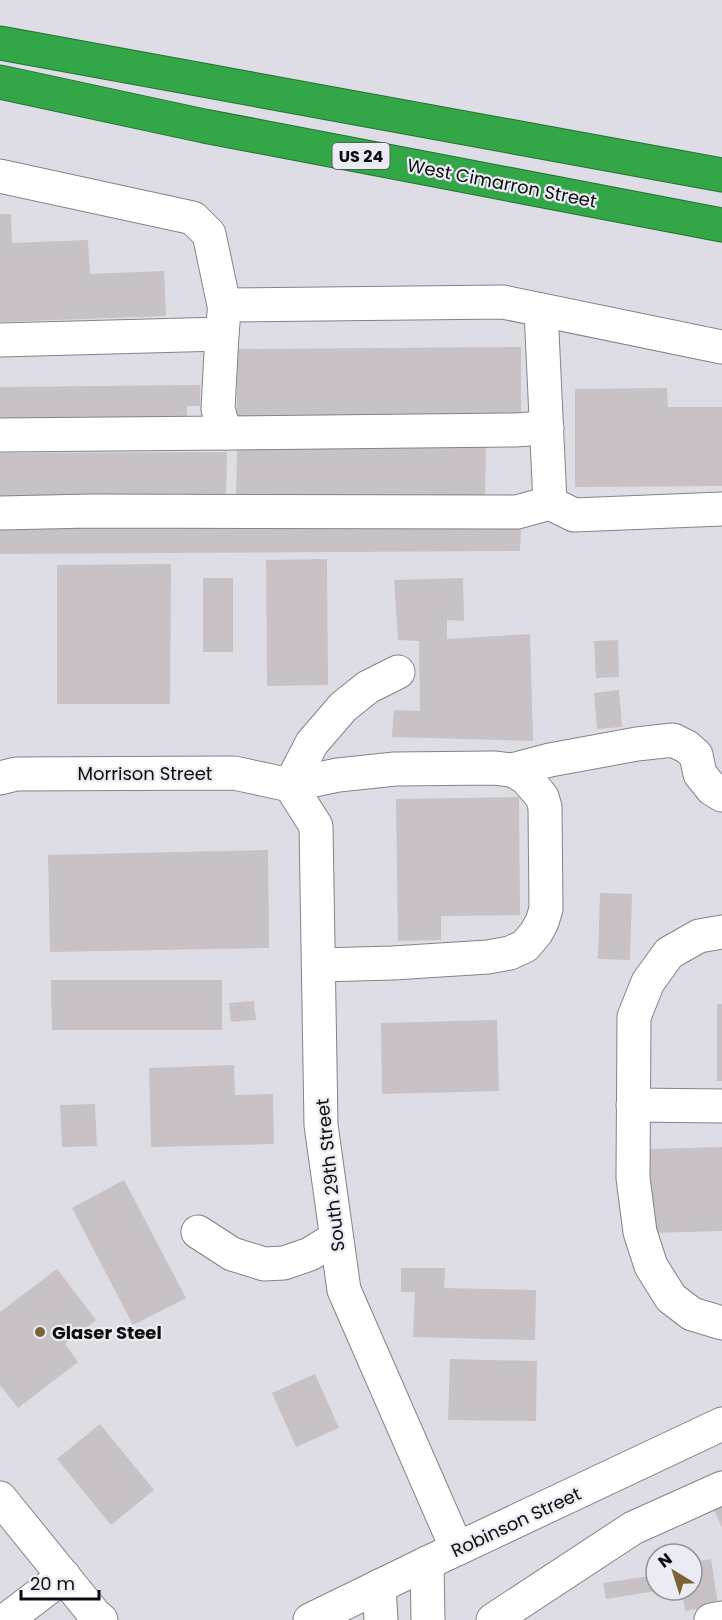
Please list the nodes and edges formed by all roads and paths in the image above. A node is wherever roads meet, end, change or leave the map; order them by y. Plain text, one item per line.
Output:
1 (0, 43) edge
2 (0, 82) edge
3 (722, 175) edge
4 (0, 176) edge
5 (722, 225) edge
6 (540, 309) junction
7 (223, 320) junction
8 (0, 340) edge
9 (722, 347) edge
10 (547, 428) junction
11 (225, 433) junction
12 (0, 435) edge
13 (550, 503) junction
14 (722, 509) edge
15 (0, 513) edge
16 (398, 672) dead end
17 (512, 770) junction
18 (0, 778) edge
19 (290, 784) junction
20 (722, 795) edge
21 (722, 932) edge
22 (319, 965) junction
23 (633, 1105) junction
24 (722, 1106) edge
25 (198, 1232) dead end
26 (336, 1238) junction
27 (722, 1323) edge
28 (722, 1424) edge
29 (722, 1488) edge
30 (0, 1498) edge
31 (458, 1549) junction
32 (428, 1563) junction
33 (63, 1576) junction
34 (380, 1586) junction
35 (328, 1616) edge
36 (722, 1618) edge
37 (6, 1620) edge
38 (101, 1620) edge
39 (381, 1620) edge
40 (428, 1620) edge
41 (493, 1620) edge
42 (711, 1620) edge

1 - 3 highway
2 - 5 highway, West Cimarron Street / US 24
4 - 7 street
6 - 7 street
6 - 9 street
6 - 10 street
7 - 8 street
7 - 11 street
10 - 11 street
10 - 13 street
11 - 12 street
13 - 14 street
13 - 15 street
16 - 19 street
17 - 19 street
17 - 20 street
17 - 22 street
18 - 19 street, Morrison Street
19 - 22 street, South 29th Street
21 - 23 street
22 - 26 street, South 29th Street
23 - 24 street
23 - 27 street
25 - 26 street
26 - 31 street, South 29th Street
28 - 31 street, Robinson Street
29 - 41 street
30 - 33 street
31 - 32 street, Robinson Street
32 - 34 street, Robinson Street
32 - 40 street
33 - 37 street
33 - 38 street
34 - 35 street, Robinson Street
34 - 39 street
36 - 42 street

